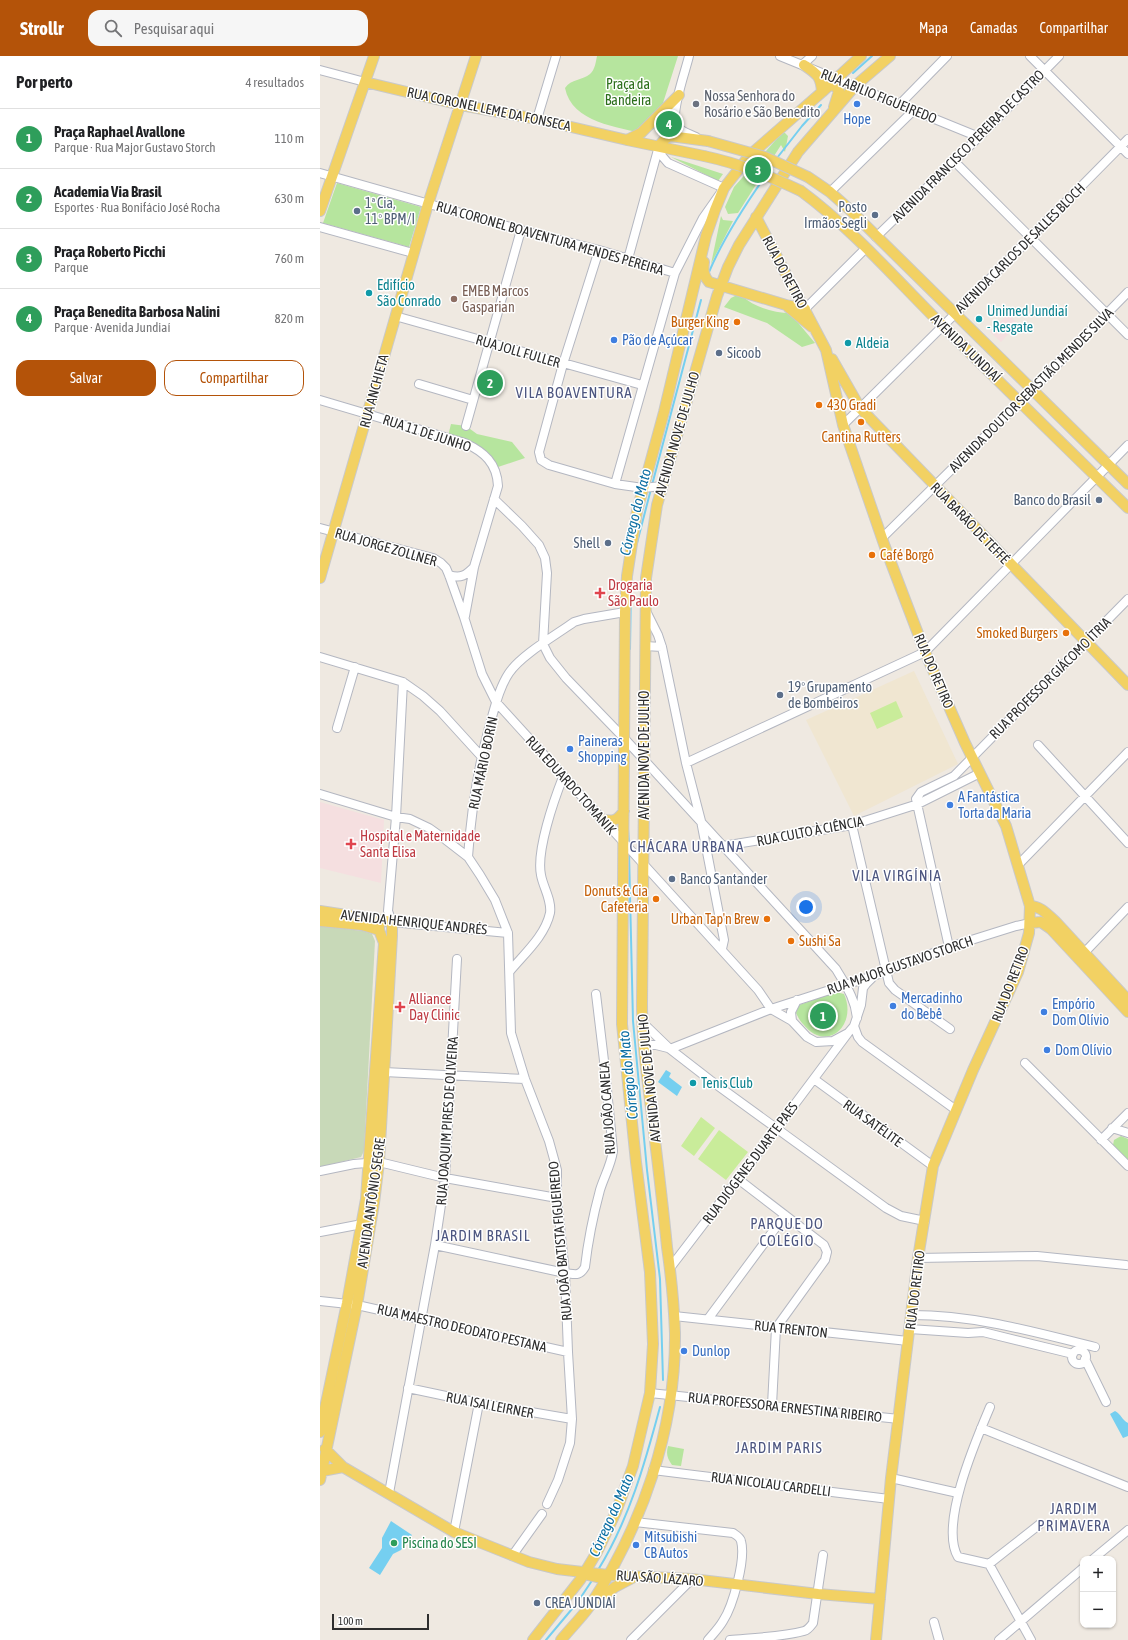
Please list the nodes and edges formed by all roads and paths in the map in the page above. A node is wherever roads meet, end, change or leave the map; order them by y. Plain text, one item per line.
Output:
1 (374, 56) edge
2 (476, 56) edge
3 (556, 56) edge
4 (689, 56) edge
5 (780, 56) edge
6 (812, 56) edge
7 (861, 56) edge
8 (890, 56) edge
9 (947, 56) edge
10 (1030, 56) edge
11 (1059, 56) edge
12 (803, 65) junction
13 (320, 70) edge
14 (1044, 70) junction
15 (365, 82) junction
16 (830, 85) junction
17 (855, 86) junction
18 (679, 95) junction
19 (900, 104) junction
20 (461, 105) junction
21 (914, 110) junction
22 (832, 112) junction
23 (537, 119) junction
24 (979, 137) junction
25 (1128, 139) edge
26 (626, 140) junction
27 (704, 140) junction
28 (659, 146) junction
29 (1120, 147) junction
30 (1128, 154) edge
31 (954, 161) junction
32 (320, 173) edge
33 (333, 177) junction
34 (724, 188) junction
35 (830, 192) junction
36 (428, 204) junction
37 (320, 211) edge
38 (756, 217) junction
39 (320, 227) edge
40 (521, 230) junction
41 (706, 236) junction
42 (876, 236) junction
43 (1029, 238) junction
44 (866, 248) junction
45 (599, 250) junction
46 (413, 253) junction
47 (628, 259) junction
48 (675, 273) junction
49 (720, 286) junction
50 (796, 292) junction
51 (1128, 292) edge
52 (784, 304) junction
53 (805, 309) junction
54 (955, 314) junction
55 (1106, 314) junction
56 (395, 316) junction
57 (943, 326) junction
58 (814, 328) junction
59 (1128, 336) edge
60 (489, 343) junction
61 (826, 350) junction
62 (563, 364) junction
63 (419, 384) dead end
64 (642, 385) junction
65 (1032, 390) junction
66 (320, 400) edge
67 (473, 400) junction
68 (1020, 401) junction
69 (860, 408) junction
70 (368, 414) junction
71 (843, 425) junction
72 (466, 426) dead end
73 (1128, 445) edge
74 (1109, 465) junction
75 (1097, 478) junction
76 (615, 484) junction
77 (1128, 484) edge
78 (658, 486) junction
79 (936, 486) junction
80 (644, 488) junction
81 (494, 499) junction
82 (1128, 508) edge
83 (320, 528) edge
84 (334, 532) junction
85 (882, 538) junction
86 (1010, 564) junction
87 (474, 567) junction
88 (449, 575) junction
89 (320, 578) edge
90 (1128, 599) edge
91 (645, 610) junction
92 (625, 612) junction
93 (464, 617) junction
94 (1085, 642) junction
95 (543, 644) junction
96 (645, 646) junction
97 (662, 647) junction
98 (925, 652) junction
99 (320, 657) edge
100 (355, 667) junction
101 (403, 682) junction
102 (1128, 686) edge
103 (496, 702) junction
104 (337, 728) dead end
105 (624, 738) junction
106 (1038, 745) dead end
107 (1128, 752) edge
108 (481, 756) junction
109 (972, 756) junction
110 (644, 760) junction
111 (686, 763) junction
112 (980, 773) junction
113 (563, 777) junction
114 (320, 794) edge
115 (1085, 796) junction
116 (918, 804) junction
117 (624, 811) junction
118 (396, 817) junction
119 (601, 819) junction
120 (701, 822) junction
121 (852, 825) junction
122 (1128, 843) edge
123 (626, 845) junction
124 (723, 846) junction
125 (468, 857) junction
126 (642, 862) junction
127 (1019, 864) junction
128 (1030, 906) junction
129 (1128, 907) edge
130 (388, 911) junction
131 (321, 916) edge
132 (392, 922) junction
133 (1030, 923) junction
134 (379, 925) junction
135 (508, 933) junction
136 (949, 947) junction
137 (722, 949) junction
138 (1079, 953) junction
139 (457, 959) dead end
140 (510, 971) junction
141 (886, 971) junction
142 (876, 975) junction
143 (844, 985) junction
144 (596, 994) dead end
145 (797, 1000) junction
146 (1128, 1000) edge
147 (771, 1009) junction
148 (1128, 1012) edge
149 (857, 1018) junction
150 (792, 1021) junction
151 (642, 1022) junction
152 (854, 1026) junction
153 (950, 1029) dead end
154 (848, 1033) junction
155 (824, 1043) junction
156 (644, 1045) junction
157 (670, 1049) junction
158 (830, 1058) junction
159 (1024, 1063) dead end
160 (384, 1072) junction
161 (450, 1075) junction
162 (525, 1079) junction
163 (814, 1079) junction
164 (956, 1110) junction
165 (1128, 1113) edge
166 (778, 1128) junction
167 (1112, 1128) junction
168 (1128, 1132) edge
169 (1101, 1140) junction
170 (374, 1163) junction
171 (933, 1166) junction
172 (1128, 1166) edge
173 (320, 1171) edge
174 (445, 1178) junction
175 (738, 1179) junction
176 (557, 1198) junction
177 (785, 1215) junction
178 (925, 1221) junction
179 (362, 1224) junction
180 (320, 1232) edge
181 (435, 1245) junction
182 (918, 1258) junction
183 (1126, 1265) dead end
184 (670, 1268) junction
185 (565, 1273) junction
186 (320, 1301) edge
187 (352, 1304) junction
188 (912, 1315) junction
189 (674, 1316) junction
190 (420, 1319) junction
191 (708, 1319) junction
192 (986, 1321) junction
193 (776, 1328) junction
194 (910, 1329) junction
195 (983, 1332) junction
196 (908, 1341) junction
197 (1095, 1347) dead end
198 (568, 1352) junction
199 (408, 1388) junction
200 (653, 1393) junction
201 (669, 1395) junction
202 (1106, 1402) dead end
203 (479, 1403) junction
204 (772, 1405) junction
205 (990, 1407) dead end
206 (899, 1419) junction
207 (321, 1420) edge
208 (572, 1420) junction
209 (981, 1428) junction
210 (320, 1432) edge
211 (326, 1449) junction
212 (343, 1467) junction
213 (653, 1470) junction
214 (321, 1473) edge
215 (891, 1478) junction
216 (1128, 1487) edge
217 (389, 1493) junction
218 (958, 1493) junction
219 (889, 1499) junction
220 (547, 1504) dead end
221 (542, 1514) dead end
222 (635, 1522) junction
223 (1040, 1524) dead end
224 (1128, 1530) edge
225 (454, 1532) junction
226 (823, 1555) dead end
227 (512, 1556) junction
228 (1097, 1556) edge
229 (988, 1564) junction
230 (557, 1569) junction
231 (1080, 1571) edge
232 (597, 1575) junction
233 (636, 1576) junction
234 (692, 1579) junction
235 (577, 1584) junction
236 (738, 1584) junction
237 (818, 1594) junction
238 (880, 1599) junction
239 (588, 1608) junction
240 (1020, 1621) junction
241 (934, 1622) dead end
242 (533, 1640) edge
243 (561, 1640) edge
244 (631, 1640) edge
245 (708, 1640) edge
246 (730, 1640) edge
247 (876, 1640) edge
248 (940, 1640) edge
249 (999, 1640) edge
250 (1031, 1640) edge

1 - 15 main road
2 - 20 main road, RUA ANCHIETA
3 - 23 street
4 - 18 street
5 - 12 street, RUA ABILIO FIGUEIREDO
6 - 12 street
7 - 16 main road, AVENIDA NOVE DE JULHO
8 - 17 main road, AVENIDA NOVE DE JULHO
9 - 19 street
10 - 14 street
11 - 14 street, AVENIDA FRANCISCO PEREIRA DE CASTRO
12 - 16 street, RUA ABILIO FIGUEIREDO
12 - 16 main road
13 - 15 street, RUA CORONEL LEME DA FONSECA
14 - 24 street, AVENIDA FRANCISCO PEREIRA DE CASTRO
14 - 29 street
15 - 20 main road, RUA CORONEL LEME DA FONSECA
15 - 33 main road
16 - 17 street, RUA ABILIO FIGUEIREDO
16 - 22 main road
16 - 34 main road, AVENIDA NOVE DE JULHO
17 - 19 street, RUA ABILIO FIGUEIREDO
17 - 22 main road, AVENIDA NOVE DE JULHO
18 - 26 main road
18 - 27 street
19 - 21 street, RUA ABILIO FIGUEIREDO
20 - 23 main road, RUA CORONEL LEME DA FONSECA
20 - 36 main road, RUA ANCHIETA
21 - 24 street, RUA ABILIO FIGUEIREDO
21 - 35 street
22 - 38 main road, AVENIDA NOVE DE JULHO
23 - 26 main road, RUA CORONEL LEME DA FONSECA
24 - 31 street, AVENIDA FRANCISCO PEREIRA DE CASTRO
25 - 29 street, AVENIDA CARLOS DE SALLES BLOCH
26 - 28 main road, RUA CORONEL LEME DA FONSECA
27 - 28 main road, AVENIDA JUNDIAÍ
27 - 35 main road, AVENIDA JUNDIAÍ, bridge
28 - 34 street
28 - 44 main road, AVENIDA JUNDIAÍ, bridge
28 - 47 street
29 - 30 street
29 - 43 street, AVENIDA CARLOS DE SALLES BLOCH
31 - 42 street, AVENIDA FRANCISCO PEREIRA DE CASTRO
31 - 43 street
32 - 33 street, RUA CORONEL BOAVENTURA MENDES PEREIRA
33 - 36 street, RUA CORONEL BOAVENTURA MENDES PEREIRA
33 - 37 main road
34 - 41 main road, AVENIDA NOVE DE JULHO
34 - 48 street
35 - 42 main road, AVENIDA JUNDIAÍ
36 - 40 street, RUA CORONEL BOAVENTURA MENDES PEREIRA
36 - 46 main road, RUA ANCHIETA
38 - 49 main road, AVENIDA NOVE DE JULHO
38 - 50 main road, RUA DO RETIRO
39 - 46 street
40 - 45 street, RUA CORONEL BOAVENTURA MENDES PEREIRA
40 - 60 street
41 - 49 main road
41 - 80 main road, AVENIDA NOVE DE JULHO
42 - 54 main road, AVENIDA JUNDIAÍ
43 - 54 street, AVENIDA CARLOS DE SALLES BLOCH
43 - 55 street
44 - 53 street
44 - 57 main road, AVENIDA JUNDIAÍ
45 - 47 street, RUA CORONEL BOAVENTURA MENDES PEREIRA
45 - 62 street
46 - 56 main road, RUA ANCHIETA
47 - 48 street, RUA CORONEL BOAVENTURA MENDES PEREIRA
48 - 64 street
49 - 52 main road
49 - 78 main road, AVENIDA NOVE DE JULHO
50 - 52 main road
50 - 53 main road, RUA DO RETIRO
51 - 55 street, AVENIDA DOUTOR SEBASTIÃO MENDES SILVA
52 - 53 main road
52 - 58 main road, RUA DO RETIRO
53 - 58 main road, RUA DO RETIRO
54 - 57 street, AVENIDA CARLOS DE SALLES BLOCH
54 - 65 main road, AVENIDA JUNDIAÍ
55 - 59 street
55 - 65 street, AVENIDA DOUTOR SEBASTIÃO MENDES SILVA
56 - 60 street, RUA JOLL FULLER
56 - 70 main road, RUA ANCHIETA
57 - 68 main road, AVENIDA JUNDIAÍ
57 - 69 street, AVENIDA CARLOS DE SALLES BLOCH
58 - 61 main road, RUA DO RETIRO
60 - 62 street, RUA JOLL FULLER
60 - 67 street
61 - 69 main road, RUA BARÃO DE TEFFÉ
61 - 71 main road, RUA DO RETIRO
62 - 64 street, RUA JOLL FULLER
62 - 76 street
63 - 67 street
64 - 76 street
65 - 68 street, AVENIDA DOUTOR SEBASTIÃO MENDES SILVA
65 - 74 main road, AVENIDA JUNDIAÍ
66 - 70 street, RUA 11 DE JUNHO
67 - 72 street
68 - 75 main road, AVENIDA JUNDIAÍ
68 - 79 street, AVENIDA DOUTOR SEBASTIÃO MENDES SILVA
69 - 71 street, AVENIDA CARLOS DE SALLES BLOCH
69 - 79 main road, RUA BARÃO DE TEFFÉ
70 - 81 street, RUA 11 DE JUNHO
70 - 84 main road, RUA ANCHIETA
71 - 85 main road, RUA DO RETIRO
73 - 74 street
74 - 75 street
74 - 77 main road, AVENIDA JUNDIAÍ
75 - 82 main road, AVENIDA JUNDIAÍ
75 - 86 street
76 - 80 street
78 - 80 street
78 - 91 main road, AVENIDA NOVE DE JULHO
79 - 85 street, AVENIDA DOUTOR SEBASTIÃO MENDES SILVA
79 - 86 main road, RUA BARÃO DE TEFFÉ
80 - 92 main road, AVENIDA NOVE DE JULHO
81 - 87 street, RUA 11 DE JUNHO
81 - 95 street
83 - 84 street, RUA JORGE ZOLLNER
84 - 88 street, RUA JORGE ZOLLNER
84 - 89 main road, RUA ANCHIETA
85 - 98 main road, RUA DO RETIRO
86 - 94 main road, RUA BARÃO DE TEFFÉ
86 - 98 street
87 - 88 street
87 - 93 street, RUA 11 DE JUNHO
88 - 93 street, RUA JORGE ZOLLNER
90 - 94 street, RUA PROFESSOR GIÁCOMO ÍTRIA
91 - 96 main road, AVENIDA NOVE DE JULHO
91 - 97 street
92 - 95 street, RUA MÁRIO BORIN
92 - 105 main road, AVENIDA NOVE DE JULHO
93 - 103 street, RUA EDUARDO TOMANIK
94 - 102 main road, RUA BARÃO DE TEFFÉ
94 - 109 street, RUA PROFESSOR GIÁCOMO ÍTRIA
95 - 103 street, RUA MÁRIO BORIN
95 - 105 street
96 - 97 street
96 - 110 main road, AVENIDA NOVE DE JULHO
97 - 111 street
98 - 109 main road, RUA DO RETIRO
98 - 111 street
99 - 100 street
100 - 101 street
100 - 104 street
101 - 108 street
101 - 118 street
103 - 108 street, RUA MÁRIO BORIN
103 - 113 street, RUA EDUARDO TOMANIK
105 - 110 street
105 - 117 main road, AVENIDA NOVE DE JULHO
106 - 115 street
107 - 115 street
108 - 125 street, RUA MÁRIO BORIN
109 - 112 main road, RUA DO RETIRO
109 - 116 street
110 - 120 street
110 - 126 main road, AVENIDA NOVE DE JULHO
111 - 120 street
112 - 116 street, RUA CULTO À CIÊNCIA
112 - 127 main road, RUA DO RETIRO
113 - 119 street, RUA EDUARDO TOMANIK
113 - 140 street
114 - 118 street
115 - 122 street
115 - 127 street
116 - 121 street, RUA CULTO À CIÊNCIA
116 - 136 street
117 - 119 main road
117 - 123 main road, AVENIDA NOVE DE JULHO
118 - 125 street
118 - 130 street
119 - 123 street, RUA EDUARDO TOMANIK
120 - 124 street
120 - 137 street
121 - 124 street, RUA CULTO À CIÊNCIA
121 - 141 street
123 - 126 street, RUA EDUARDO TOMANIK
123 - 200 main road, AVENIDA NOVE DE JULHO
124 - 143 street
125 - 135 street
126 - 137 street, RUA EDUARDO TOMANIK
126 - 151 main road, AVENIDA NOVE DE JULHO
127 - 128 main road, RUA DO RETIRO
128 - 133 main road, RUA DO RETIRO
128 - 138 main road
129 - 138 street
130 - 132 street
130 - 134 street
131 - 134 main road, AVENIDA HENRIQUE ANDRÉS
132 - 134 main road, AVENIDA HENRIQUE ANDRÉS
132 - 135 street, AVENIDA HENRIQUE ANDRÉS
132 - 160 main road, AVENIDA ANTÔNIO SEGRE
133 - 136 street, RUA MAJOR GUSTAVO STORCH
133 - 138 main road
133 - 164 main road, RUA DO RETIRO
134 - 170 main road, AVENIDA ANTÔNIO SEGRE
135 - 140 street, RUA JOÃO BATISTA FIGUEIREDO
136 - 141 street, RUA MAJOR GUSTAVO STORCH
137 - 147 street, RUA EDUARDO TOMANIK
138 - 146 main road
138 - 148 main road
139 - 161 street, RUA JOAQUIM PIRES DE OLIVEIRA
140 - 162 street, RUA JOÃO BATISTA FIGUEIREDO
141 - 142 street, RUA MAJOR GUSTAVO STORCH
141 - 153 street
142 - 143 street, RUA MAJOR GUSTAVO STORCH
142 - 149 street
143 - 145 street, RUA MAJOR GUSTAVO STORCH
143 - 149 street
144 - 185 street, RUA JOÃO CANELA
145 - 147 street, RUA MAJOR GUSTAVO STORCH
145 - 150 street
147 - 150 street
147 - 157 street, RUA MAJOR GUSTAVO STORCH
149 - 152 street
150 - 155 street
151 - 156 main road, AVENIDA NOVE DE JULHO
151 - 157 street
152 - 154 street, RUA DIÓGENES DUARTE PAES
152 - 164 street
154 - 155 street, RUA DIÓGENES DUARTE PAES
154 - 158 street, RUA DIÓGENES DUARTE PAES
155 - 158 street
156 - 157 street
156 - 184 main road, AVENIDA NOVE DE JULHO
157 - 166 street
158 - 163 street, RUA DIÓGENES DUARTE PAES
159 - 169 street
160 - 161 street
160 - 170 main road, AVENIDA ANTÔNIO SEGRE
161 - 162 street
161 - 174 street, RUA JOAQUIM PIRES DE OLIVEIRA
162 - 176 street, RUA JOÃO BATISTA FIGUEIREDO
163 - 166 street, RUA DIÓGENES DUARTE PAES
163 - 171 street, RUA SATÉLITE
164 - 171 main road, RUA DO RETIRO
165 - 167 street
166 - 175 street, RUA DIÓGENES DUARTE PAES
166 - 178 street
167 - 168 street
167 - 169 street
169 - 172 street
170 - 173 street
170 - 174 street
170 - 179 main road, AVENIDA ANTÔNIO SEGRE
170 - 187 main road, AVENIDA ANTÔNIO SEGRE
171 - 178 main road, RUA DO RETIRO
174 - 176 street
174 - 181 street, RUA JOAQUIM PIRES DE OLIVEIRA
175 - 177 street
175 - 184 street, RUA DIÓGENES DUARTE PAES
176 - 185 street, RUA JOÃO BATISTA FIGUEIREDO
177 - 191 street
177 - 193 street
178 - 182 main road, RUA DO RETIRO
179 - 180 street
179 - 187 main road, AVENIDA ANTÔNIO SEGRE
181 - 185 street
181 - 190 street, RUA JOAQUIM PIRES DE OLIVEIRA
182 - 183 street
182 - 188 main road, RUA DO RETIRO
184 - 189 main road, AVENIDA NOVE DE JULHO
185 - 198 street, RUA JOÃO BATISTA FIGUEIREDO
186 - 187 street, RUA MAESTRO DEODATO PESTANA
187 - 190 street, RUA MAESTRO DEODATO PESTANA
187 - 207 main road, AVENIDA ANTÔNIO SEGRE
187 - 211 main road, AVENIDA ANTÔNIO SEGRE
188 - 192 street
188 - 194 main road, RUA DO RETIRO
189 - 191 street, RUA TRENTON
189 - 201 main road, AVENIDA NOVE DE JULHO
190 - 198 street, RUA MAESTRO DEODATO PESTANA
190 - 199 street, RUA JOAQUIM PIRES DE OLIVEIRA
191 - 193 street, RUA TRENTON
192 - 195 street
192 - 197 street
193 - 196 street, RUA TRENTON
193 - 204 street
194 - 195 street
194 - 196 main road, RUA DO RETIRO
195 - 202 street
196 - 206 main road, RUA DO RETIRO
198 - 208 street, RUA JOÃO BATISTA FIGUEIREDO
199 - 203 street, RUA ISAI LEIRNER
199 - 217 street, RUA JOAQUIM PIRES DE OLIVEIRA
200 - 201 street, RUA PROFESSORA ERNESTINA RIBEIRO
200 - 232 main road, AVENIDA NOVE DE JULHO
201 - 204 street, RUA PROFESSORA ERNESTINA RIBEIRO
201 - 213 main road, AVENIDA NOVE DE JULHO
203 - 208 street, RUA ISAI LEIRNER
203 - 225 street
204 - 206 street, RUA PROFESSORA ERNESTINA RIBEIRO
205 - 209 street
206 - 215 main road, RUA DO RETIRO
207 - 210 main road, AVENIDA ANTÔNIO SEGRE
208 - 220 street, RUA JOÃO BATISTA FIGUEIREDO
209 - 216 street
209 - 218 street
211 - 212 main road, RUA SÃO LÁZARO
211 - 214 main road, AVENIDA ANTÔNIO SEGRE
212 - 214 main road
212 - 217 main road, RUA SÃO LÁZARO
213 - 219 street, RUA NICOLAU CARDELLI
213 - 222 main road, AVENIDA NOVE DE JULHO
215 - 218 street
215 - 219 main road, RUA DO RETIRO
217 - 225 main road, RUA SÃO LÁZARO
218 - 229 street
219 - 238 main road, RUA DO RETIRO
221 - 227 street
222 - 232 main road, AVENIDA NOVE DE JULHO
222 - 236 street
223 - 229 street
224 - 228 street
225 - 227 main road, RUA SÃO LÁZARO
226 - 237 street
227 - 230 main road, RUA SÃO LÁZARO
229 - 240 street
230 - 232 main road, RUA SÃO LÁZARO
230 - 235 main road
231 - 240 street
232 - 233 main road, RUA SÃO LÁZARO
232 - 235 main road, AVENIDA NOVE DE JULHO
232 - 239 main road, AVENIDA NOVE DE JULHO
233 - 234 main road, RUA SÃO LÁZARO
233 - 239 main road
234 - 236 main road, RUA SÃO LÁZARO
234 - 244 street
235 - 242 main road, AVENIDA NOVE DE JULHO
236 - 237 main road, RUA SÃO LÁZARO
236 - 245 street
237 - 238 main road, RUA SÃO LÁZARO
237 - 246 street
238 - 247 main road, RUA DO RETIRO
239 - 243 main road, AVENIDA NOVE DE JULHO
240 - 249 street
240 - 250 street
241 - 248 street

